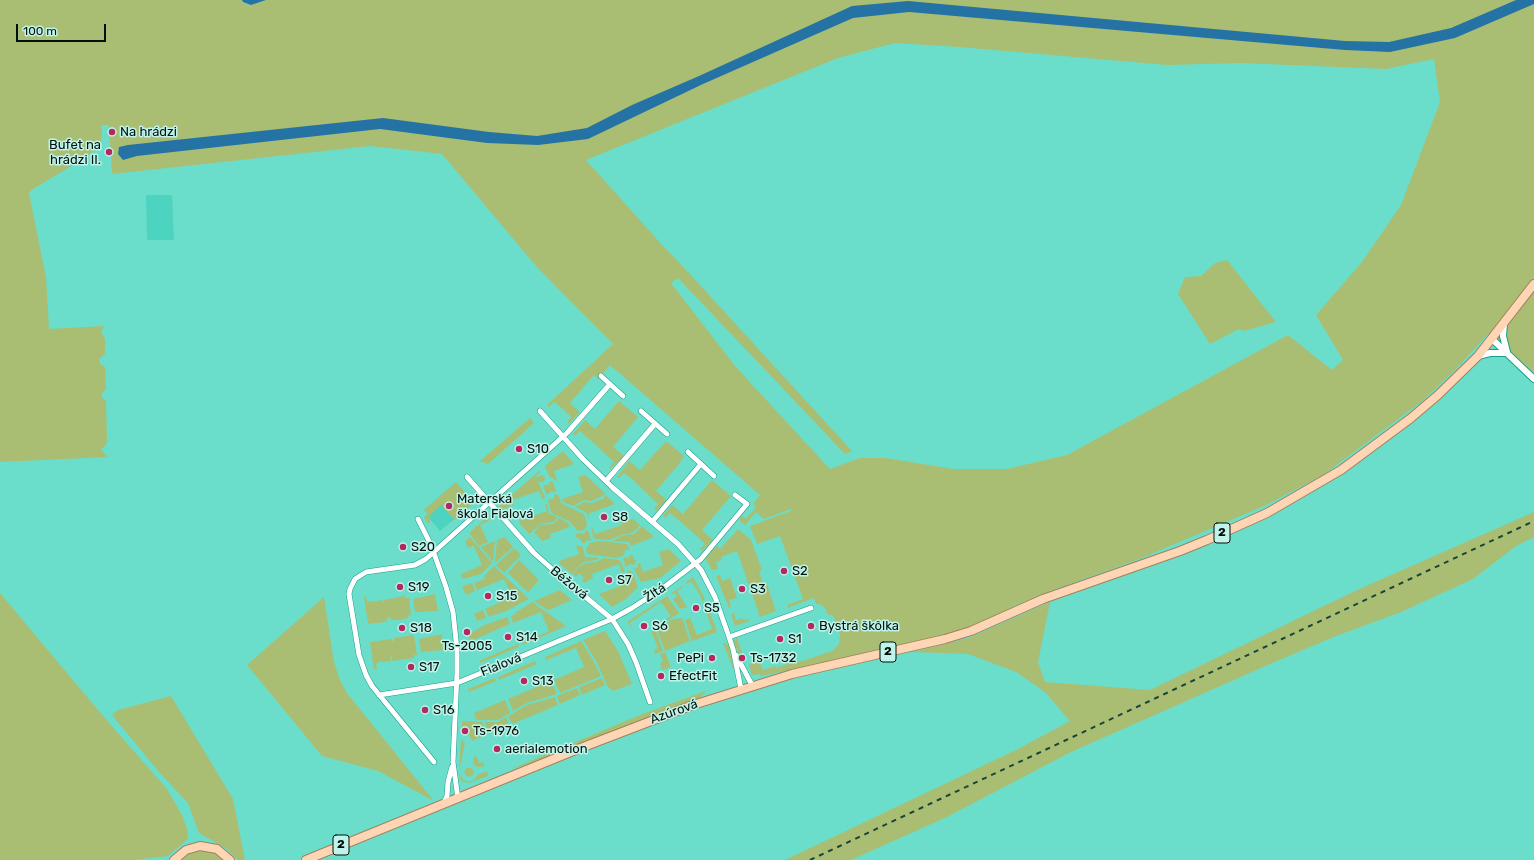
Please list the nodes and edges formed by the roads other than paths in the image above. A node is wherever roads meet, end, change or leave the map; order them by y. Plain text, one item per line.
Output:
1 (1534, 284) edge
2 (1504, 324) junction
3 (1492, 339) junction
4 (1507, 353) junction
5 (1478, 356) junction
6 (601, 376) dead end
7 (1534, 379) edge
8 (610, 384) junction
9 (623, 396) dead end
10 (540, 410) dead end
11 (641, 411) dead end
12 (655, 424) junction
13 (667, 434) dead end
14 (563, 436) junction
15 (688, 452) dead end
16 (701, 464) junction
17 (466, 476) dead end
18 (714, 476) dead end
19 (606, 481) junction
20 (735, 495) dead end
21 (489, 502) junction
22 (418, 519) dead end
23 (652, 522) junction
24 (433, 552) junction
25 (695, 563) junction
26 (811, 608) dead end
27 (612, 619) junction
28 (729, 637) junction
29 (733, 649) junction
30 (457, 683) junction
31 (752, 686) junction
32 (740, 689) junction
33 (379, 695) junction
34 (650, 702) dead end
35 (434, 762) dead end
36 (454, 762) junction
37 (458, 799) junction
38 (443, 805) junction
39 (173, 860) edge
40 (230, 860) edge
41 (306, 860) edge

1 - 2 main road, 2
2 - 3 main road, 2
2 - 4 street
3 - 4 street
3 - 5 main road, 2
4 - 5 street
4 - 7 street
5 - 31 main road, Azúrová / 2
6 - 8 street
8 - 9 street
8 - 14 street
10 - 14 street
11 - 12 street
12 - 13 street
12 - 19 street
14 - 19 street
14 - 21 street
15 - 16 street
16 - 18 street
16 - 23 street
17 - 21 street, Béžová
19 - 23 street
20 - 25 street, Žltá
21 - 24 street
21 - 27 street, Béžová
22 - 24 street
23 - 25 street
24 - 30 street
24 - 33 street
25 - 27 street, Žltá
25 - 28 street
26 - 28 street
27 - 30 street, Fialová
27 - 34 street, Béžová
28 - 29 street
29 - 31 street
29 - 32 street
30 - 33 street, Fialová
30 - 36 street
31 - 32 main road, Azúrová / 2
32 - 37 main road, Azúrová / 2
33 - 35 street
36 - 37 street
36 - 38 street
37 - 38 main road, Azúrová / 2
38 - 41 main road, Azúrová / 2
39 - 40 main road

